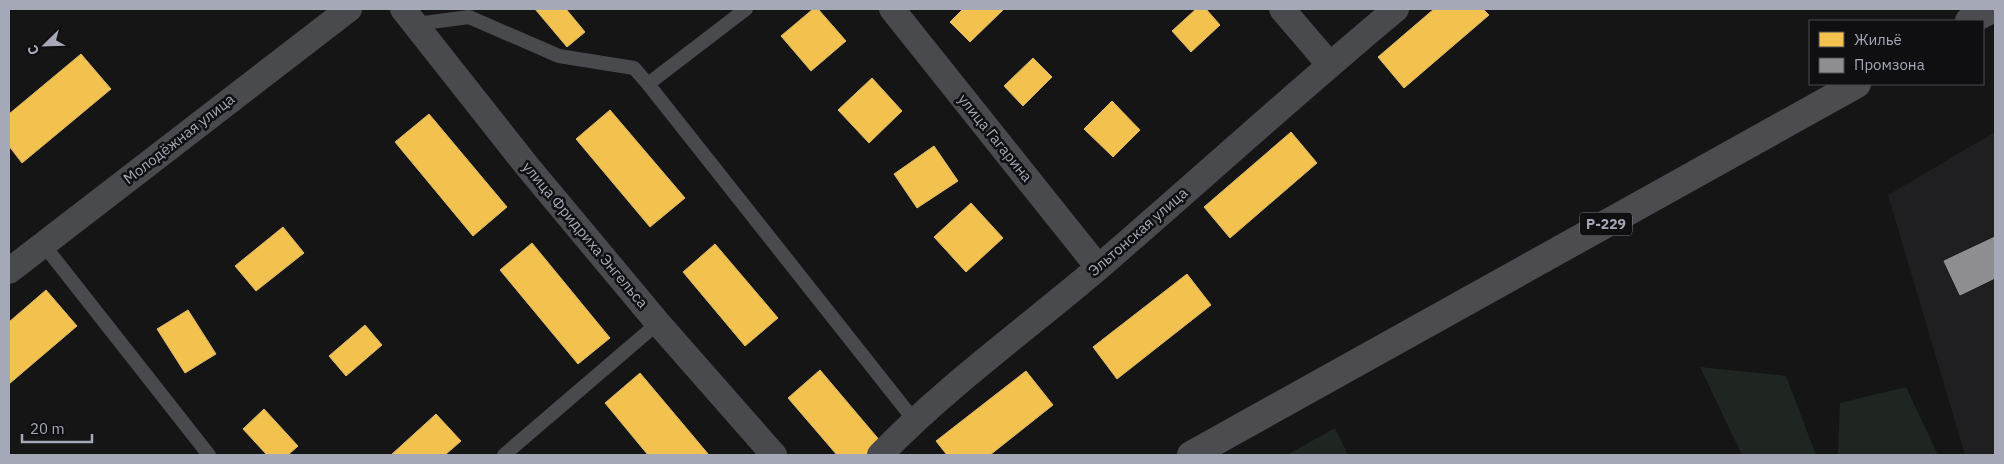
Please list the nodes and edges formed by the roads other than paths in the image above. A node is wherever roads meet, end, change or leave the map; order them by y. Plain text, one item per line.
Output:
1 (349, 9) edge
2 (746, 9) edge
3 (892, 9) edge
4 (1282, 9) edge
5 (1396, 9) edge
6 (1992, 9) edge
7 (409, 16) edge
8 (1971, 20) edge
9 (1329, 64) junction
10 (648, 84) junction
11 (1855, 85) edge
12 (43, 244) junction
13 (1098, 267) junction
14 (9, 271) edge
15 (658, 323) junction
16 (914, 420) junction
17 (209, 455) edge
18 (504, 455) edge
19 (774, 455) edge
20 (880, 455) edge
21 (1191, 455) edge

1 - 12 street, Молодёжная улица
2 - 10 lane
3 - 13 street, улица Гагарина
4 - 9 street
5 - 9 street, Эльтонская улица
6 - 8 main road
7 - 10 lane
7 - 15 street, улица Фридриха Энгельса
9 - 13 street, Эльтонская улица
10 - 16 lane
11 - 21 main road, Р-229
12 - 14 street, Молодёжная улица
12 - 17 lane
13 - 16 street, Эльтонская улица
15 - 18 lane
15 - 19 street, улица Фридриха Энгельса
16 - 20 street, Эльтонская улица

